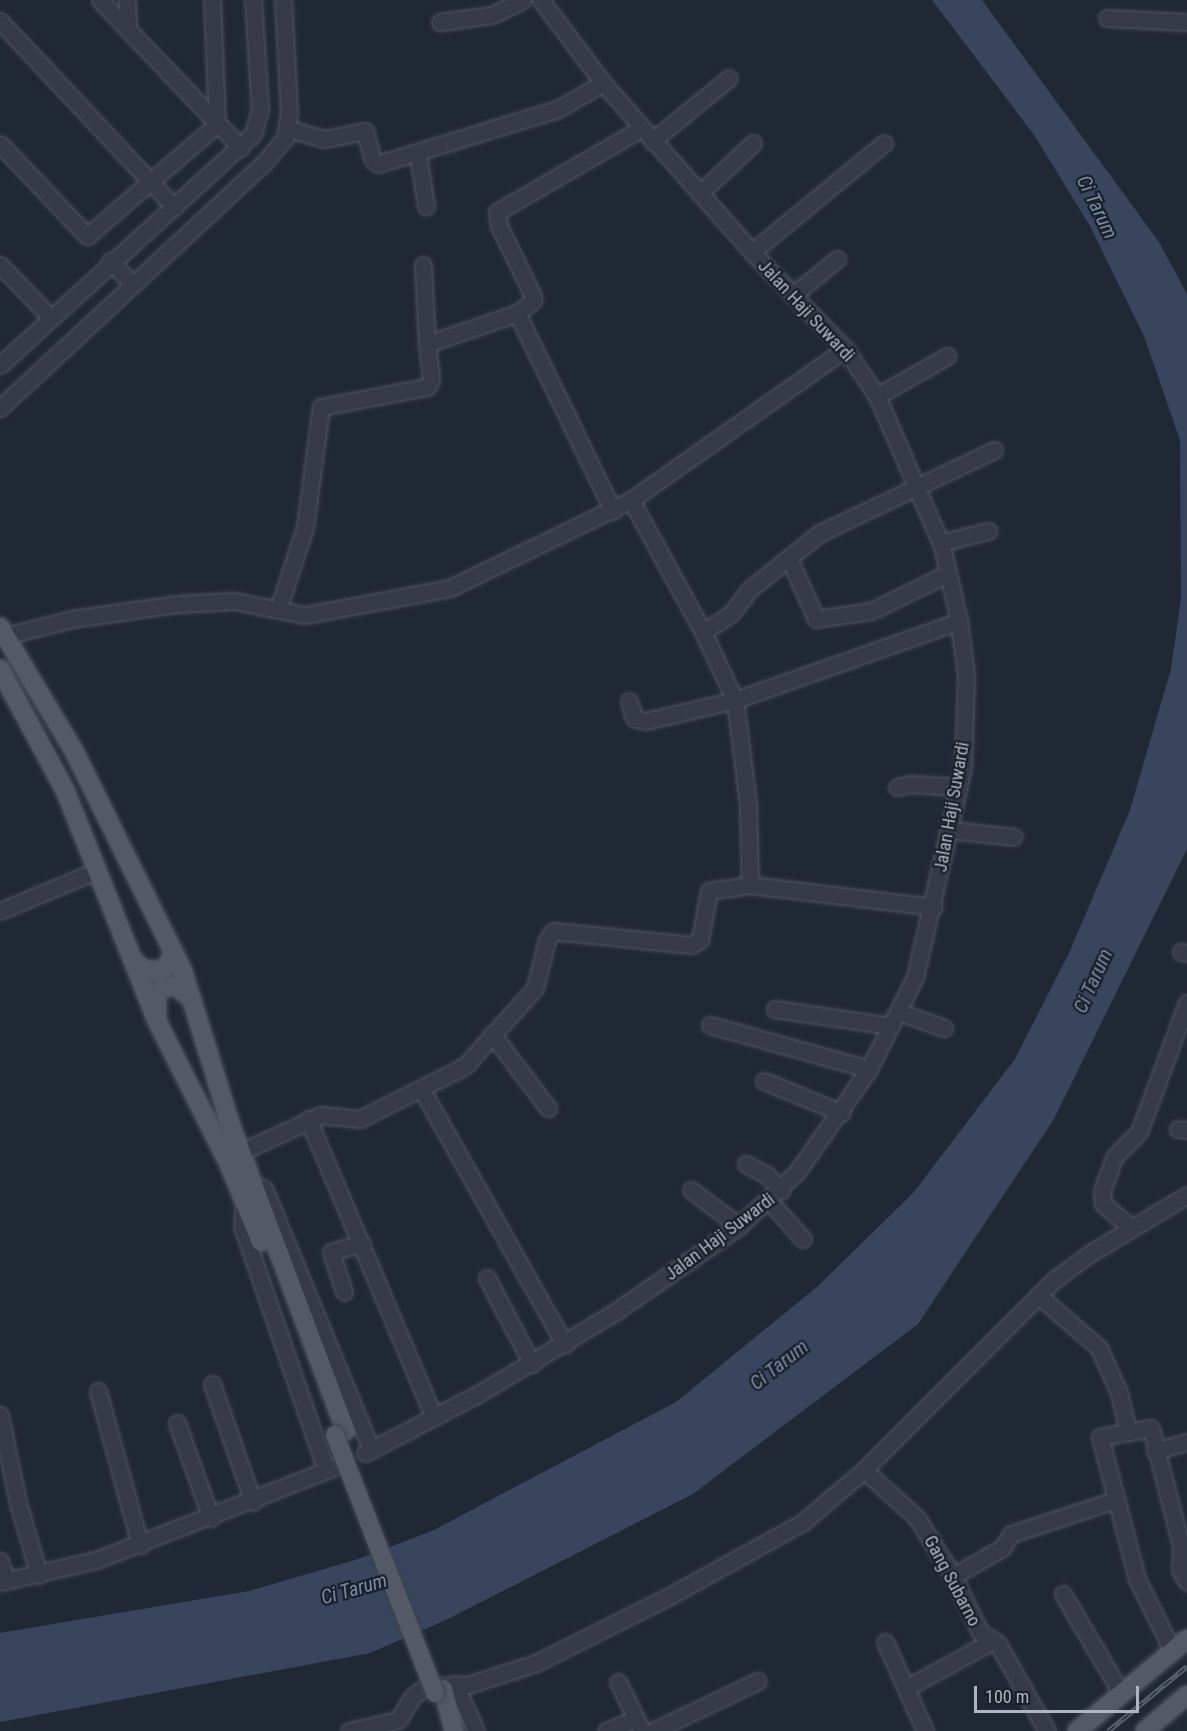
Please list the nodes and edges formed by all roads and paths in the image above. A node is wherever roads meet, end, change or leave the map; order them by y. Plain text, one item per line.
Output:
1 (100, 0) edge
2 (127, 0) edge
3 (212, 0) edge
4 (253, 0) edge
5 (282, 0) edge
6 (523, 0) edge
7 (541, 0) edge
8 (1107, 18) dead end
9 (0, 21) edge
10 (440, 22) dead end
11 (1187, 22) edge
12 (128, 29) junction
13 (729, 78) dead end
14 (603, 83) junction
15 (217, 124) junction
16 (642, 128) junction
17 (289, 129) junction
18 (652, 141) junction
19 (884, 142) dead end
20 (753, 143) dead end
21 (0, 144) edge
22 (241, 148) junction
23 (418, 155) junction
24 (150, 179) junction
25 (700, 193) junction
26 (426, 206) dead end
27 (174, 207) junction
28 (752, 252) junction
29 (837, 259) dead end
30 (111, 261) junction
31 (0, 265) edge
32 (423, 265) dead end
33 (133, 285) junction
34 (793, 295) junction
35 (517, 313) junction
36 (50, 316) junction
37 (427, 344) junction
38 (845, 349) junction
39 (947, 356) dead end
40 (0, 365) edge
41 (877, 396) junction
42 (0, 408) edge
43 (994, 450) dead end
44 (918, 487) junction
45 (631, 500) junction
46 (613, 511) junction
47 (988, 531) dead end
48 (941, 543) junction
49 (789, 558) junction
50 (947, 574) junction
51 (278, 610) junction
52 (959, 621) junction
53 (7, 631) edge
54 (704, 632) junction
55 (0, 669) edge
56 (735, 700) junction
57 (628, 701) dead end
58 (897, 787) dead end
59 (958, 787) junction
60 (950, 830) junction
61 (1014, 837) dead end
62 (98, 870) junction
63 (750, 885) junction
64 (934, 907) junction
65 (0, 911) edge
66 (174, 952) junction
67 (132, 959) junction
68 (194, 1001) junction
69 (1187, 1003) edge
70 (775, 1009) dead end
71 (895, 1019) junction
72 (157, 1021) junction
73 (710, 1025) dead end
74 (944, 1028) dead end
75 (492, 1034) junction
76 (869, 1069) junction
77 (764, 1081) dead end
78 (422, 1089) junction
79 (548, 1108) dead end
80 (842, 1113) junction
81 (308, 1119) junction
82 (245, 1150) junction
83 (746, 1164) dead end
84 (691, 1190) dead end
85 (781, 1190) junction
86 (1187, 1195) edge
87 (244, 1199) junction
88 (769, 1201) junction
89 (739, 1226) junction
90 (1131, 1228) junction
91 (802, 1239) dead end
92 (362, 1243) junction
93 (487, 1278) dead end
94 (344, 1292) dead end
95 (1038, 1295) junction
96 (565, 1345) junction
97 (532, 1364) junction
98 (212, 1384) dead end
99 (98, 1391) dead end
100 (0, 1415) edge
101 (434, 1418) junction
102 (177, 1423) dead end
103 (1128, 1432) junction
104 (341, 1433) junction
105 (1187, 1442) edge
106 (1155, 1451) junction
107 (864, 1470) junction
108 (1115, 1500) junction
109 (253, 1502) junction
110 (211, 1518) junction
111 (140, 1545) junction
112 (0, 1561) edge
113 (39, 1575) junction
114 (952, 1576) junction
115 (3, 1581) edge
116 (1187, 1582) edge
117 (1063, 1594) dead end
118 (994, 1640) junction
119 (885, 1642) dead end
120 (1180, 1645) edge
121 (758, 1681) dead end
122 (618, 1682) dead end
123 (906, 1688) junction
124 (449, 1691) junction
125 (1122, 1694) junction
126 (1187, 1695) edge
127 (639, 1725) edge
128 (394, 1727) edge
129 (348, 1731) edge
130 (454, 1731) edge
131 (476, 1731) edge
132 (606, 1731) edge
133 (652, 1731) edge
134 (925, 1731) edge
135 (1047, 1731) edge
136 (1077, 1731) edge
137 (1145, 1731) edge

1 - 12 street
2 - 12 street
3 - 15 street
4 - 22 street
5 - 17 street
6 - 10 street
7 - 14 street, Jalan Haji Suwardi
8 - 11 street
9 - 24 street
12 - 15 street
13 - 18 street
14 - 16 street, Jalan Haji Suwardi
14 - 23 street
15 - 22 street
15 - 24 street
16 - 18 street, Jalan Haji Suwardi
16 - 35 street
17 - 23 street
17 - 33 street
18 - 25 street, Jalan Haji Suwardi
19 - 28 street
20 - 25 street
21 - 24 street
22 - 27 street
23 - 26 street
24 - 27 street
25 - 28 street, Jalan Haji Suwardi
27 - 30 street
28 - 34 street, Jalan Haji Suwardi
29 - 34 street
30 - 33 street
30 - 36 street
31 - 36 street
32 - 37 street
33 - 42 street
34 - 38 street, Jalan Haji Suwardi
35 - 37 street
35 - 46 street
36 - 40 street
37 - 51 street
38 - 41 street, Jalan Haji Suwardi
38 - 45 street
39 - 41 street
41 - 44 street, Jalan Haji Suwardi
43 - 44 street
44 - 48 street, Jalan Haji Suwardi
44 - 49 street
45 - 46 street
45 - 54 street
46 - 51 street
47 - 48 street
48 - 50 street, Jalan Haji Suwardi
49 - 50 street
49 - 54 street
50 - 52 street, Jalan Haji Suwardi
51 - 53 street
52 - 56 street
52 - 59 street, Jalan Haji Suwardi
53 - 66 main road
54 - 56 street
55 - 62 main road
56 - 57 street
56 - 63 street
58 - 59 street
59 - 60 street, Jalan Haji Suwardi
60 - 61 street
60 - 64 street, Jalan Haji Suwardi
62 - 65 street
62 - 67 main road
63 - 64 street
63 - 75 street
64 - 71 street, Jalan Haji Suwardi
66 - 67 main road
66 - 68 main road
67 - 72 main road
68 - 72 main road
68 - 82 main road
69 - 90 street
70 - 71 street
71 - 74 street
71 - 76 street, Jalan Haji Suwardi
72 - 87 main road
73 - 76 street
75 - 78 street
75 - 79 street
76 - 80 street, Jalan Haji Suwardi
77 - 80 street
78 - 81 street
78 - 96 street
80 - 85 street, Jalan Haji Suwardi
81 - 82 street
81 - 92 street
82 - 101 street, Jalan Haji Suwardi
82 - 104 main road
83 - 85 street
84 - 89 street
85 - 88 street, Jalan Haji Suwardi
86 - 90 street
87 - 104 main road
87 - 109 street
88 - 89 street, Jalan Haji Suwardi
88 - 91 street
89 - 96 street, Jalan Haji Suwardi
90 - 95 street
92 - 94 street
92 - 101 street
93 - 97 street
95 - 103 street
95 - 107 street
96 - 97 street, Jalan Haji Suwardi
97 - 101 street, Jalan Haji Suwardi
98 - 109 street
99 - 111 street
100 - 113 street
102 - 110 street
103 - 106 street
103 - 108 street
104 - 124 main road, bridge
105 - 106 street
106 - 116 street
107 - 114 street, Gang Subarno
107 - 124 street
108 - 114 street
108 - 120 street
109 - 110 street
110 - 111 street
111 - 113 street
112 - 115 street
113 - 115 street
114 - 118 street, Gang Subarno
117 - 125 street
118 - 123 street
118 - 135 street, Gang Subarno
119 - 123 street
120 - 125 main road
121 - 133 street
122 - 127 street
123 - 134 street
124 - 128 street
124 - 130 main road
124 - 131 street
125 - 136 main road
126 - 137 main road
127 - 132 street
128 - 129 street

